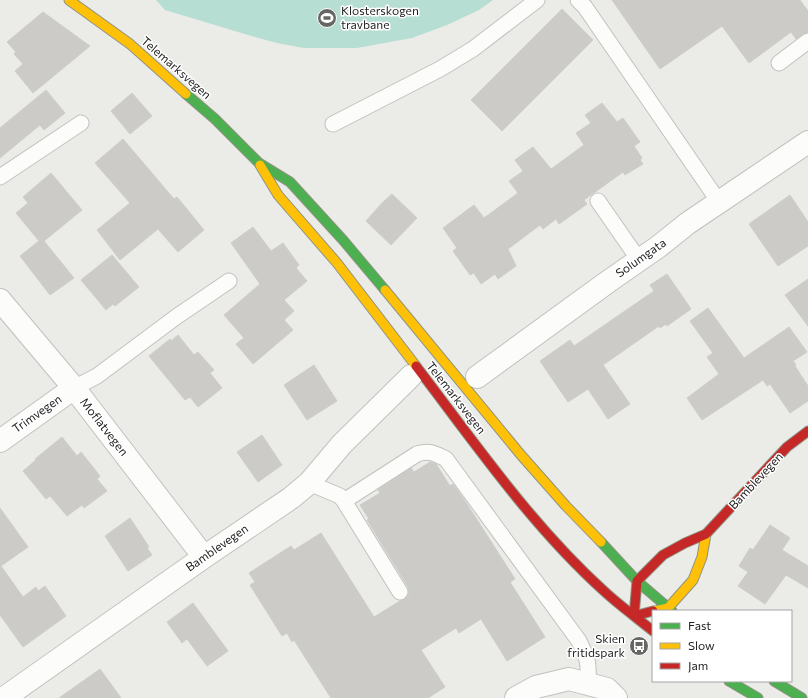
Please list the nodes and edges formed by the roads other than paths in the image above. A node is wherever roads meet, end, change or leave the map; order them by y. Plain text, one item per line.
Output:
1 (70, 0) edge
2 (537, 0) edge
3 (578, 0) edge
4 (808, 41) edge
5 (779, 63) dead end
6 (81, 123) dead end
7 (333, 124) dead end
8 (808, 142) edge
9 (259, 163) junction
10 (0, 177) edge
11 (598, 201) dead end
12 (719, 202) junction
13 (639, 260) junction
14 (229, 281) dead end
15 (0, 300) edge
16 (411, 376) dead end
17 (477, 377) dead end
18 (74, 388) junction
19 (808, 430) edge
20 (0, 441) edge
21 (309, 483) junction
22 (344, 501) junction
23 (706, 534) junction
24 (204, 557) junction
25 (637, 581) junction
26 (400, 592) dead end
27 (670, 610) edge
28 (652, 612) edge
29 (634, 616) junction
30 (652, 630) edge
31 (731, 682) edge
32 (776, 682) edge
33 (588, 684) junction
34 (4, 698) edge
35 (516, 698) edge
36 (616, 698) edge
37 (758, 698) edge
38 (802, 698) edge

1 - 9 main road, Telemarksvegen
2 - 7 lane
3 - 12 lane
4 - 5 lane
6 - 10 lane
8 - 12 street, Solumgata
9 - 25 main road, Telemarksvegen
9 - 29 main road, Telemarksvegen
11 - 13 lane
12 - 13 street, Solumgata
13 - 17 street, Solumgata
14 - 18 lane
15 - 18 street, Moflatvegen
16 - 21 street, Bamblevegen
18 - 20 street, Trimvegen
18 - 24 street, Moflatvegen
19 - 23 main road, Bamblevegen
21 - 22 lane
21 - 24 street, Bamblevegen
22 - 26 lane
22 - 33 lane
23 - 25 main road, Bamblevegen
23 - 27 main road
24 - 34 street, Bamblevegen
25 - 27 main road, Telemarksvegen
25 - 29 main road
28 - 29 main road
29 - 30 main road, Telemarksvegen
31 - 37 main road
32 - 38 main road
33 - 35 street
33 - 36 street

